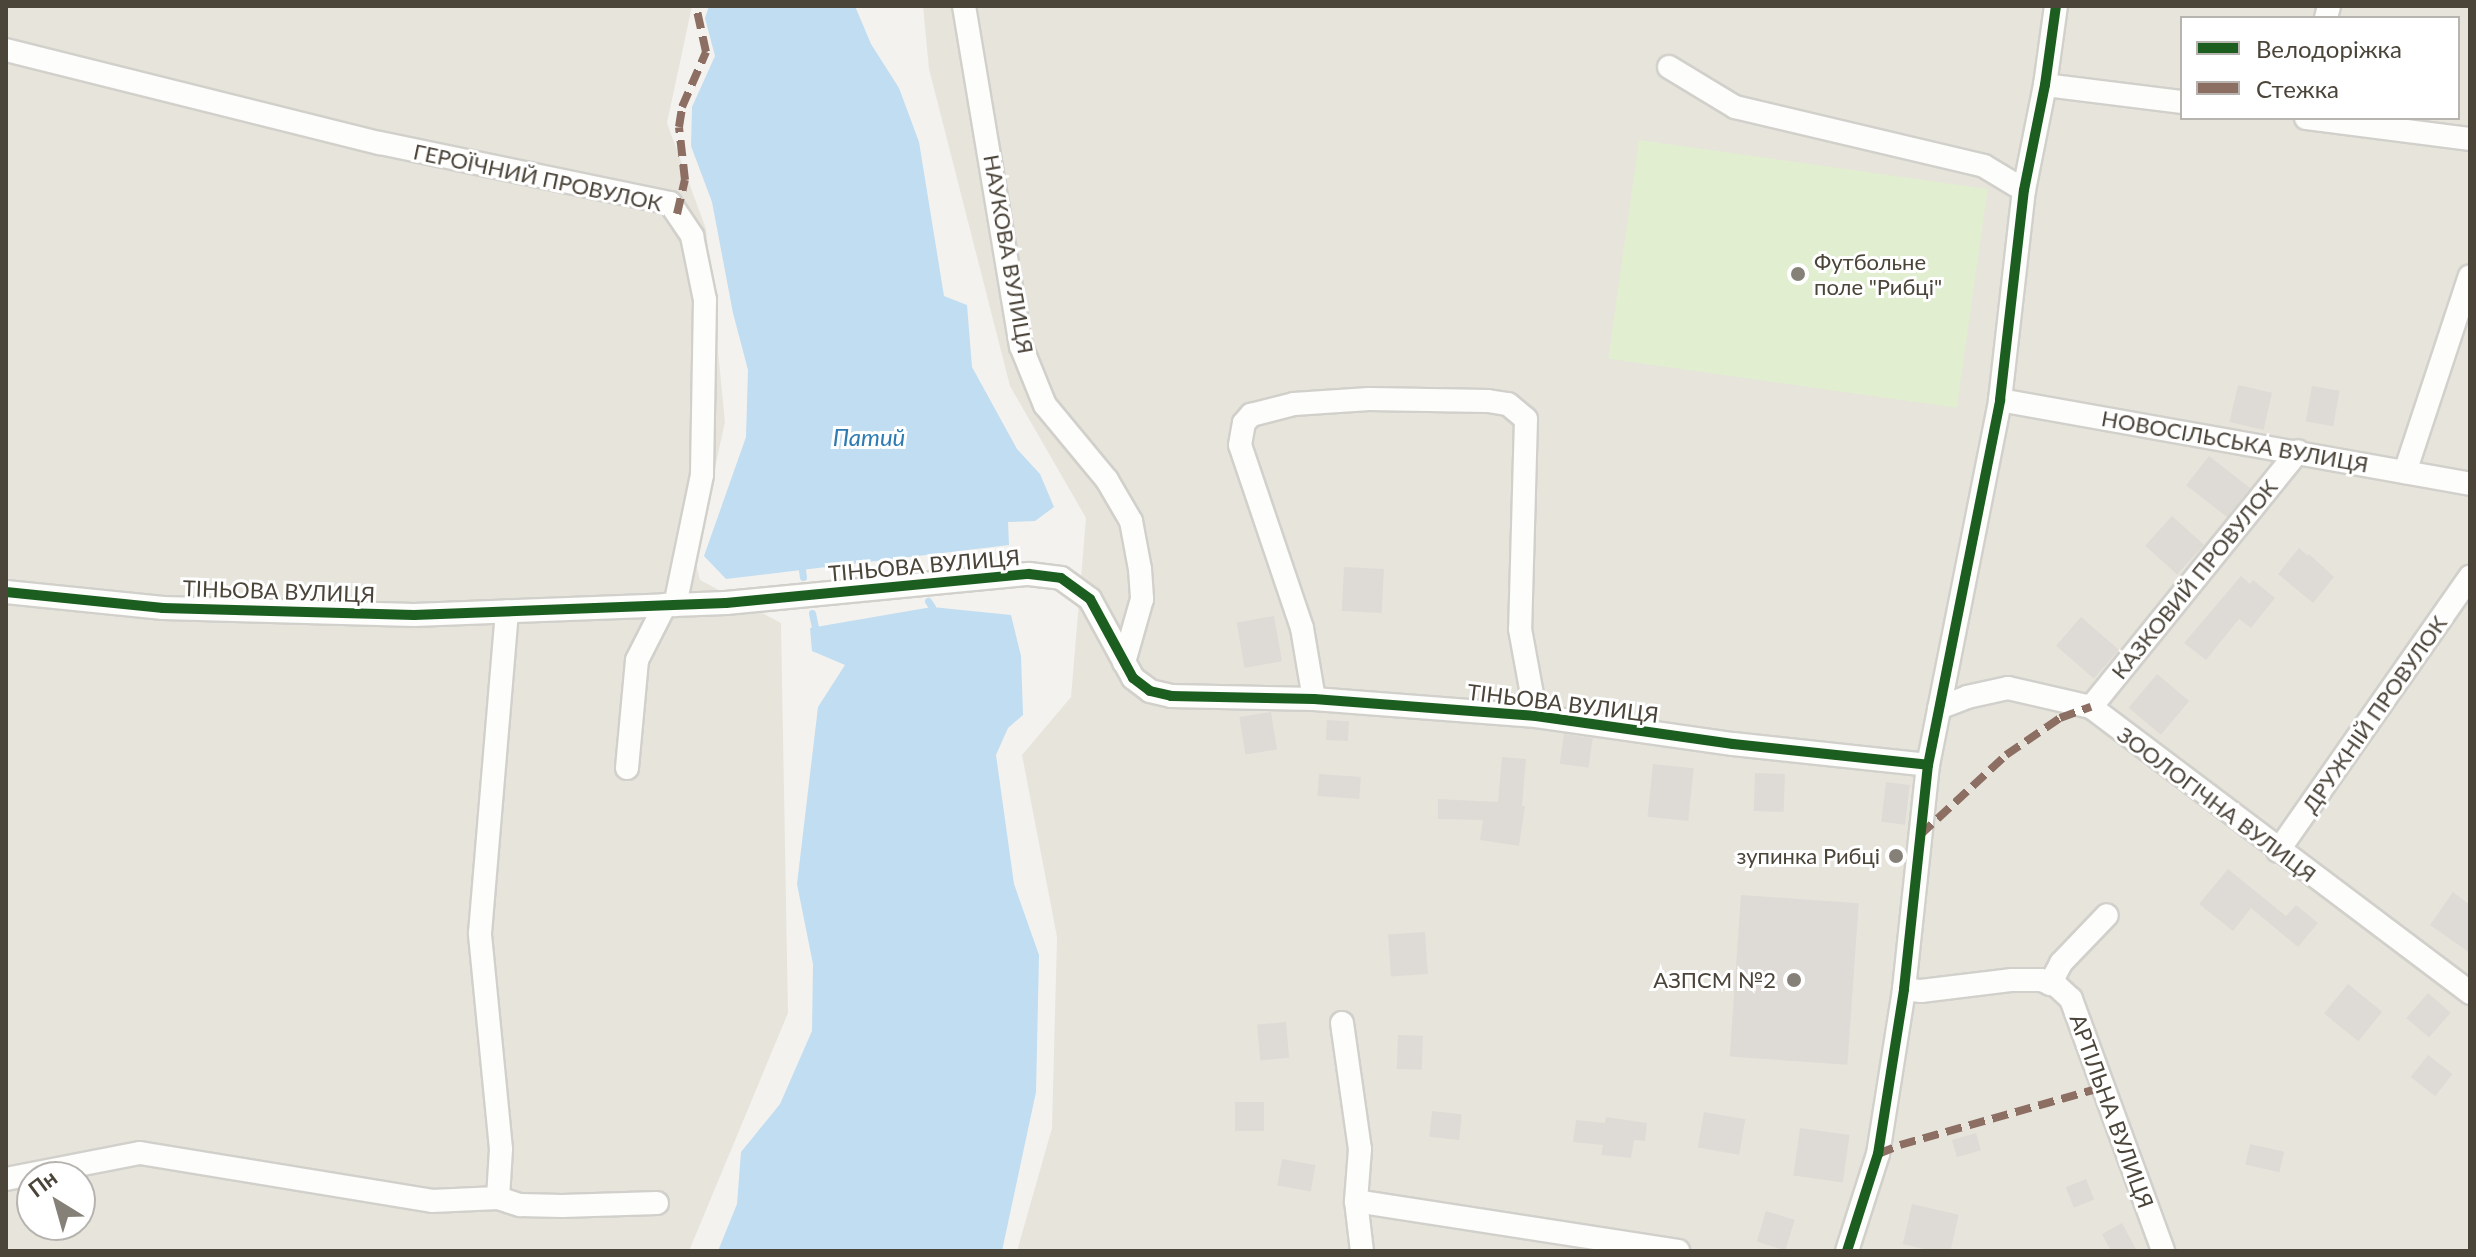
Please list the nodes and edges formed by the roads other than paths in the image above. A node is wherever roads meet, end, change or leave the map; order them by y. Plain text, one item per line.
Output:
1 (964, 6) edge
2 (2056, 6) edge
3 (6, 50) edge
4 (1669, 67) dead end
5 (2045, 85) junction
6 (2180, 102) edge
7 (2322, 120) edge
8 (2470, 139) edge
9 (2024, 190) junction
10 (2470, 276) edge
11 (2000, 400) junction
12 (2298, 451) junction
13 (2405, 472) junction
14 (2470, 484) edge
15 (2470, 577) edge
16 (6, 592) edge
17 (670, 605) junction
18 (507, 611) junction
19 (1124, 662) junction
20 (1314, 699) junction
21 (2091, 707) junction
22 (1939, 708) junction
23 (1536, 716) junction
24 (1928, 765) junction
25 (627, 768) dead end
26 (2278, 851) junction
27 (2107, 915) dead end
28 (2050, 984) junction
29 (1904, 989) junction
30 (2470, 993) edge
31 (1342, 1023) dead end
32 (6, 1179) edge
33 (498, 1198) junction
34 (1356, 1201) junction
35 (657, 1203) dead end
36 (1362, 1251) edge
37 (1678, 1251) edge
38 (1847, 1251) edge
39 (2163, 1251) edge

1 - 19 street, НАУКОВА ВУЛИЦЯ
2 - 5 street
3 - 17 street, ГЕРОЇЧНИЙ ПРОВУЛОК
4 - 9 street
5 - 6 street
5 - 9 street
7 - 8 street
9 - 11 street
10 - 13 street
11 - 12 street, НОВОСІЛЬСЬКА ВУЛИЦЯ
11 - 22 street
12 - 13 street, НОВОСІЛЬСЬКА ВУЛИЦЯ
12 - 21 street, КАЗКОВИЙ ПРОВУЛОК
13 - 14 street, НОВОСІЛЬСЬКА ВУЛИЦЯ
15 - 26 street, ДРУЖНІЙ ПРОВУЛОК
16 - 18 street, ТІНЬОВА ВУЛИЦЯ
17 - 18 street, ТІНЬОВА ВУЛИЦЯ
17 - 19 street, ТІНЬОВА ВУЛИЦЯ
17 - 25 street, ГЕРОЇЧНИЙ ПРОВУЛОК
18 - 33 street
19 - 20 street, ТІНЬОВА ВУЛИЦЯ
20 - 23 street, ТІНЬОВА ВУЛИЦЯ
20 - 23 street
21 - 22 street, ЗООЛОГІЧНА ВУЛИЦЯ
21 - 26 street, ЗООЛОГІЧНА ВУЛИЦЯ
22 - 24 street
23 - 24 street, ТІНЬОВА ВУЛИЦЯ
24 - 29 street
26 - 30 street, ЗООЛОГІЧНА ВУЛИЦЯ
27 - 28 street
28 - 29 street
28 - 39 street, АРТІЛЬНА ВУЛИЦЯ
29 - 38 street
31 - 34 street
32 - 33 street
33 - 35 street
34 - 36 street
34 - 37 street

